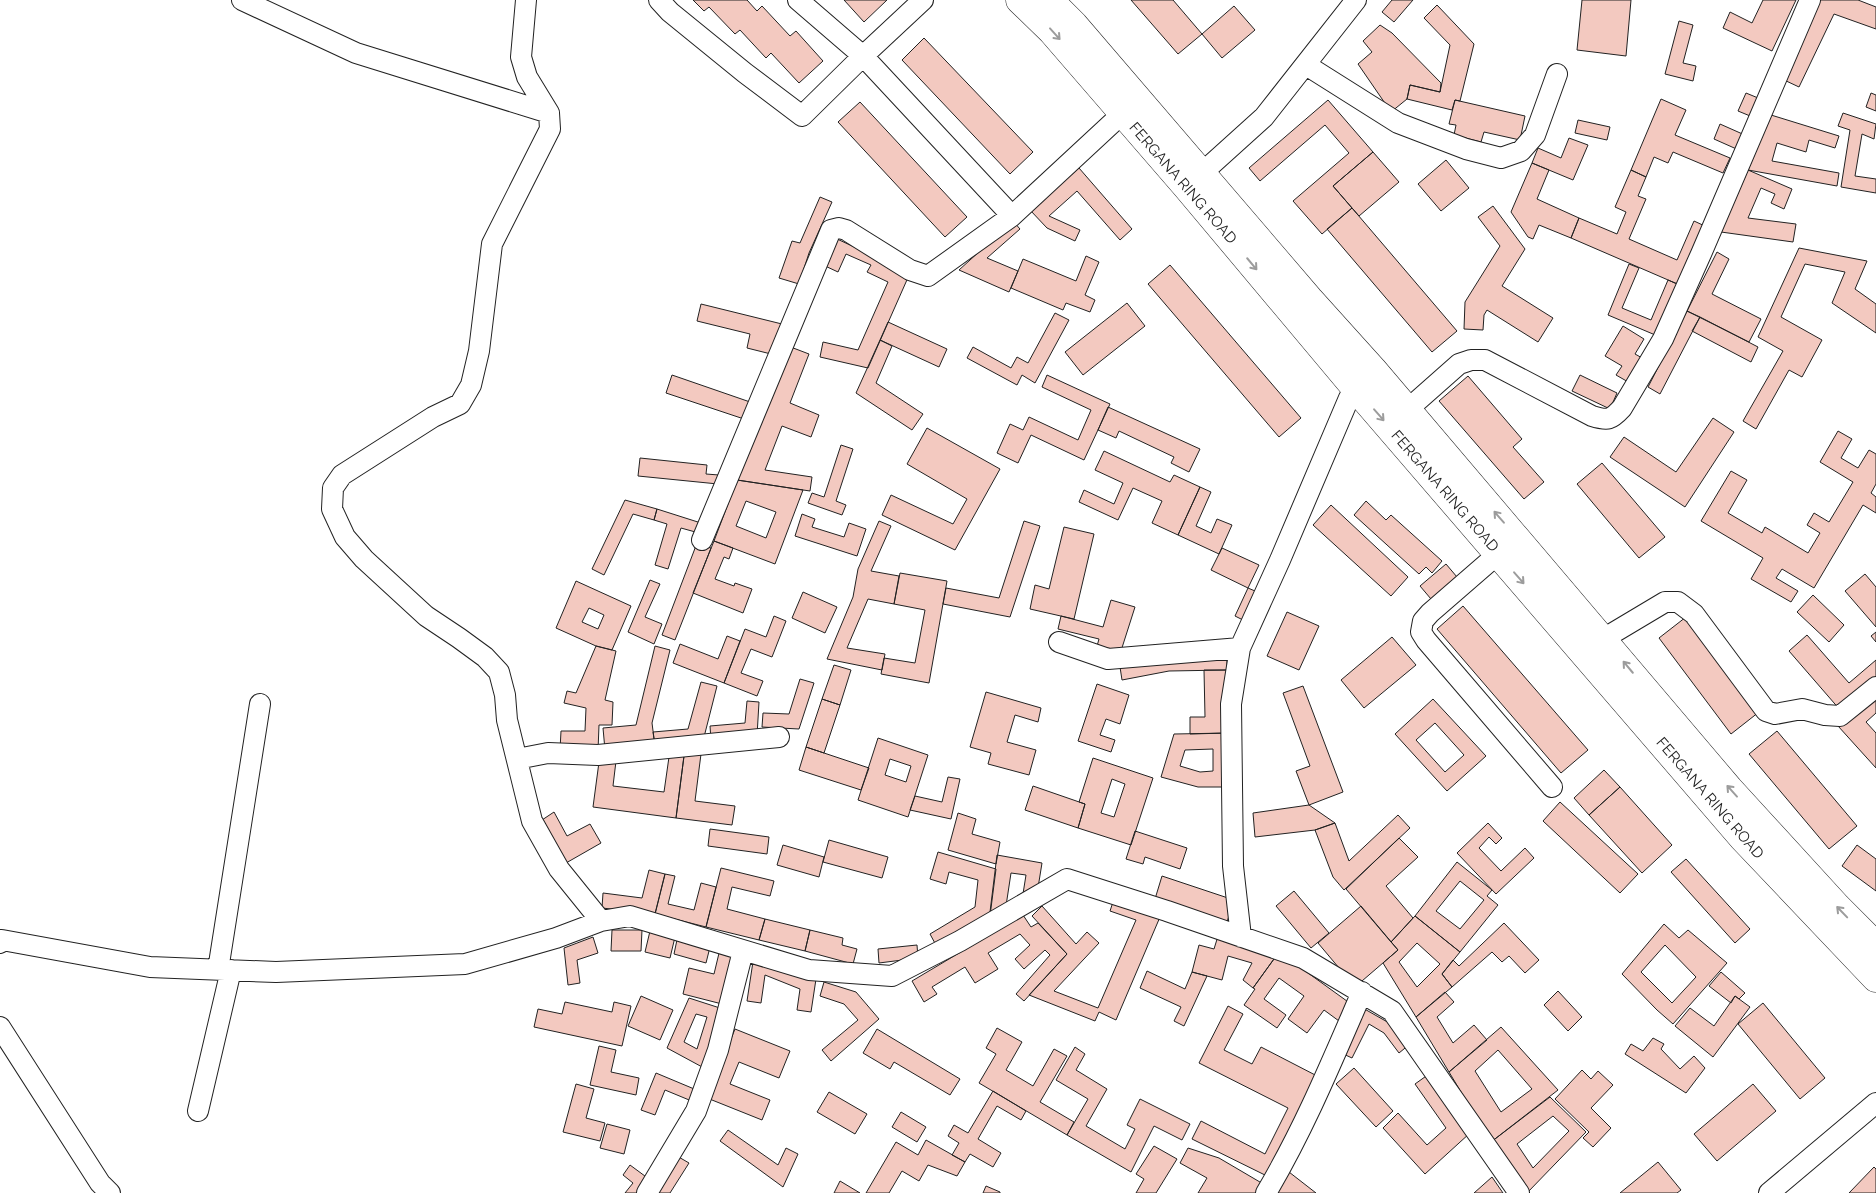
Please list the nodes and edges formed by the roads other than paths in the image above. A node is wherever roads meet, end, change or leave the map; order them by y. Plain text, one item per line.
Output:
1 (242, 0) edge
2 (526, 0) edge
3 (660, 0) edge
4 (798, 0) edge
5 (923, 0) edge
6 (1020, 0) edge
7 (1050, 0) edge
8 (1356, 0) edge
9 (1810, 0) edge
10 (863, 56) junction
11 (1306, 65) junction
12 (1557, 74) dead end
13 (549, 113) junction
14 (1123, 113) junction
15 (1195, 180) junction
16 (1012, 216) junction
17 (1358, 391) junction
18 (1407, 410) junction
19 (702, 540) dead end
20 (1498, 554) junction
21 (1604, 638) junction
22 (1059, 642) dead end
23 (1240, 648) junction
24 (1876, 687) edge
25 (260, 704) dead end
26 (779, 737) dead end
27 (517, 759) junction
28 (1552, 786) dead end
29 (601, 921) junction
30 (1240, 937) junction
31 (0, 943) edge
32 (1876, 946) edge
33 (743, 950) junction
34 (225, 970) junction
35 (1876, 978) edge
36 (1362, 992) junction
37 (0, 1027) edge
38 (1876, 1102) edge
39 (198, 1111) dead end
40 (110, 1193) edge
41 (647, 1193) edge
42 (1266, 1193) edge
43 (1519, 1193) edge
44 (1769, 1193) edge

1 - 13 street
2 - 13 street
3 - 10 street
4 - 10 street
5 - 10 street
6 -> 14 highway, FERGANA RING ROAD
7 - 15 highway, FERGANA RING ROAD
8 - 11 street
9 - 18 street
10 - 16 street
11 - 12 street
11 - 15 street
13 - 27 street
14 - 15 highway, FERGANA RING ROAD
14 - 16 street
15 -> 17 highway, FERGANA RING ROAD
15 - 18 highway, FERGANA RING ROAD
16 - 19 street
17 -> 20 highway, FERGANA RING ROAD
17 - 23 street
21 -> 18 highway, FERGANA RING ROAD
20 - 28 street
20 -> 35 highway, FERGANA RING ROAD
21 - 24 street
32 -> 21 highway, FERGANA RING ROAD
22 - 23 street
23 - 30 street
25 - 34 street
26 - 27 street
27 - 29 street
29 - 33 street
29 - 34 street
30 - 33 street
30 - 36 street
31 - 34 street
33 - 41 street
34 - 39 street
36 - 42 street
36 - 43 street
37 - 40 street
38 - 44 street

